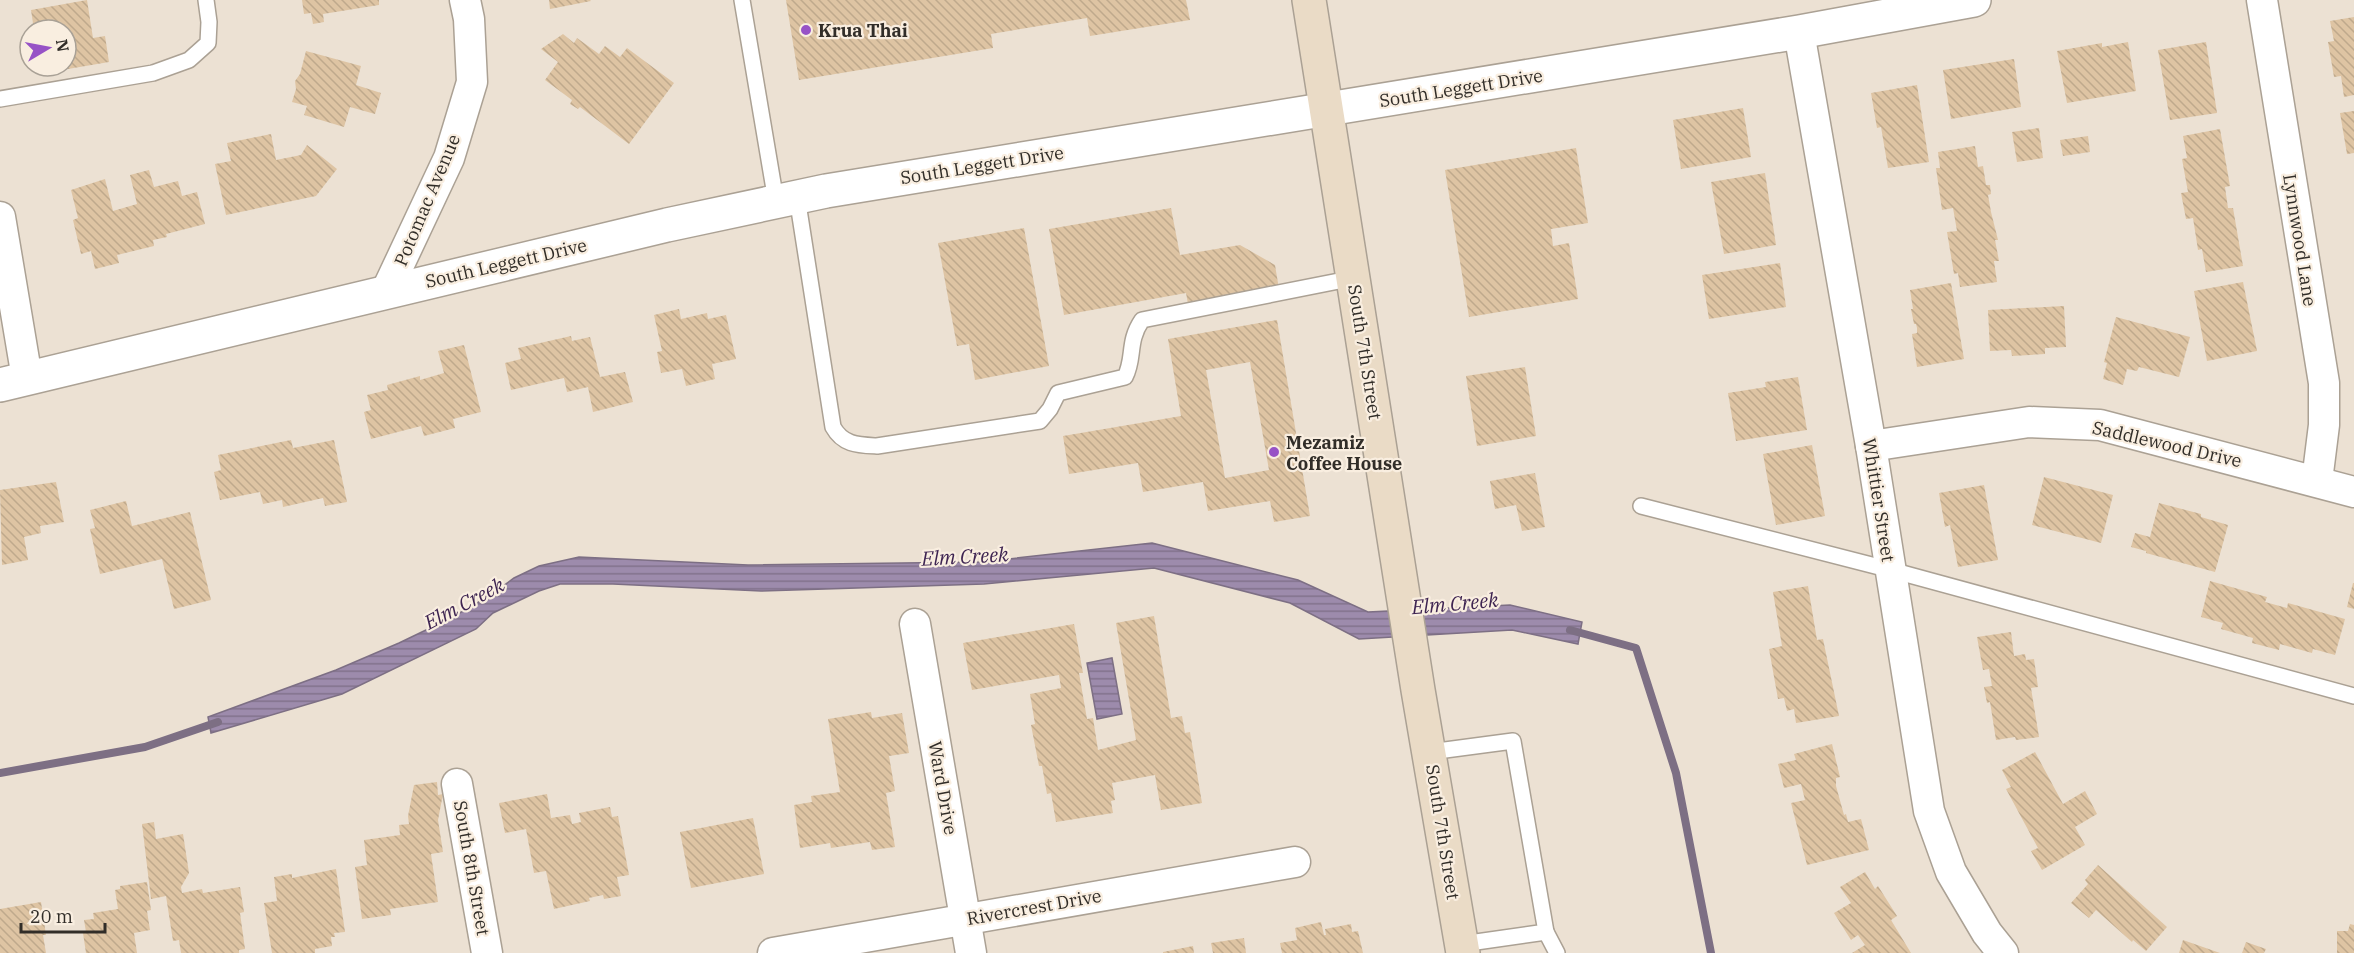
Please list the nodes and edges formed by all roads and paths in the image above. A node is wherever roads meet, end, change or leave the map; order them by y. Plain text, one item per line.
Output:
1 (206, 0) edge
2 (465, 0) edge
3 (742, 0) edge
4 (1309, 0) edge
5 (1974, 0) edge
6 (2262, 0) edge
7 (1799, 32) junction
8 (0, 99) edge
9 (1327, 110) junction
10 (786, 199) junction
11 (0, 217) edge
12 (1354, 278) junction
13 (386, 292) junction
14 (14, 381) edge
15 (1871, 446) junction
16 (2317, 481) junction
17 (2354, 492) edge
18 (1641, 506) dead end
19 (1891, 570) junction
20 (915, 624) dead end
21 (2354, 696) edge
22 (1430, 752) junction
23 (457, 784) dead end
24 (1295, 862) dead end
25 (965, 919) junction
26 (1546, 932) junction
27 (1462, 949) edge
28 (487, 953) edge
29 (773, 953) edge
30 (971, 953) edge
31 (1557, 953) edge
32 (2003, 953) edge

1 - 8 lane
2 - 13 street, Potomac Avenue
3 - 10 lane
4 - 9 main road, South 7th Street
5 - 7 street, South Leggett Drive
6 - 16 street, Lynnwood Lane
7 - 9 street, South Leggett Drive
7 - 15 street, Whittier Street
9 - 10 street, South Leggett Drive
9 - 12 main road, South 7th Street
10 - 12 lane
10 - 13 street, South Leggett Drive
11 - 14 street
12 - 22 main road, South 7th Street
13 - 14 street, South Leggett Drive
15 - 16 street, Saddlewood Drive
15 - 19 street, Whittier Street
16 - 17 street, Saddlewood Drive
18 - 19 lane
19 - 21 lane
19 - 32 street, Whittier Street
20 - 25 street, Ward Drive
22 - 26 lane
22 - 27 main road, South 7th Street
23 - 28 street, South 8th Street
24 - 25 street, Rivercrest Drive
25 - 29 street, Rivercrest Drive
25 - 30 street, Ward Drive
26 - 27 lane
26 - 31 lane

